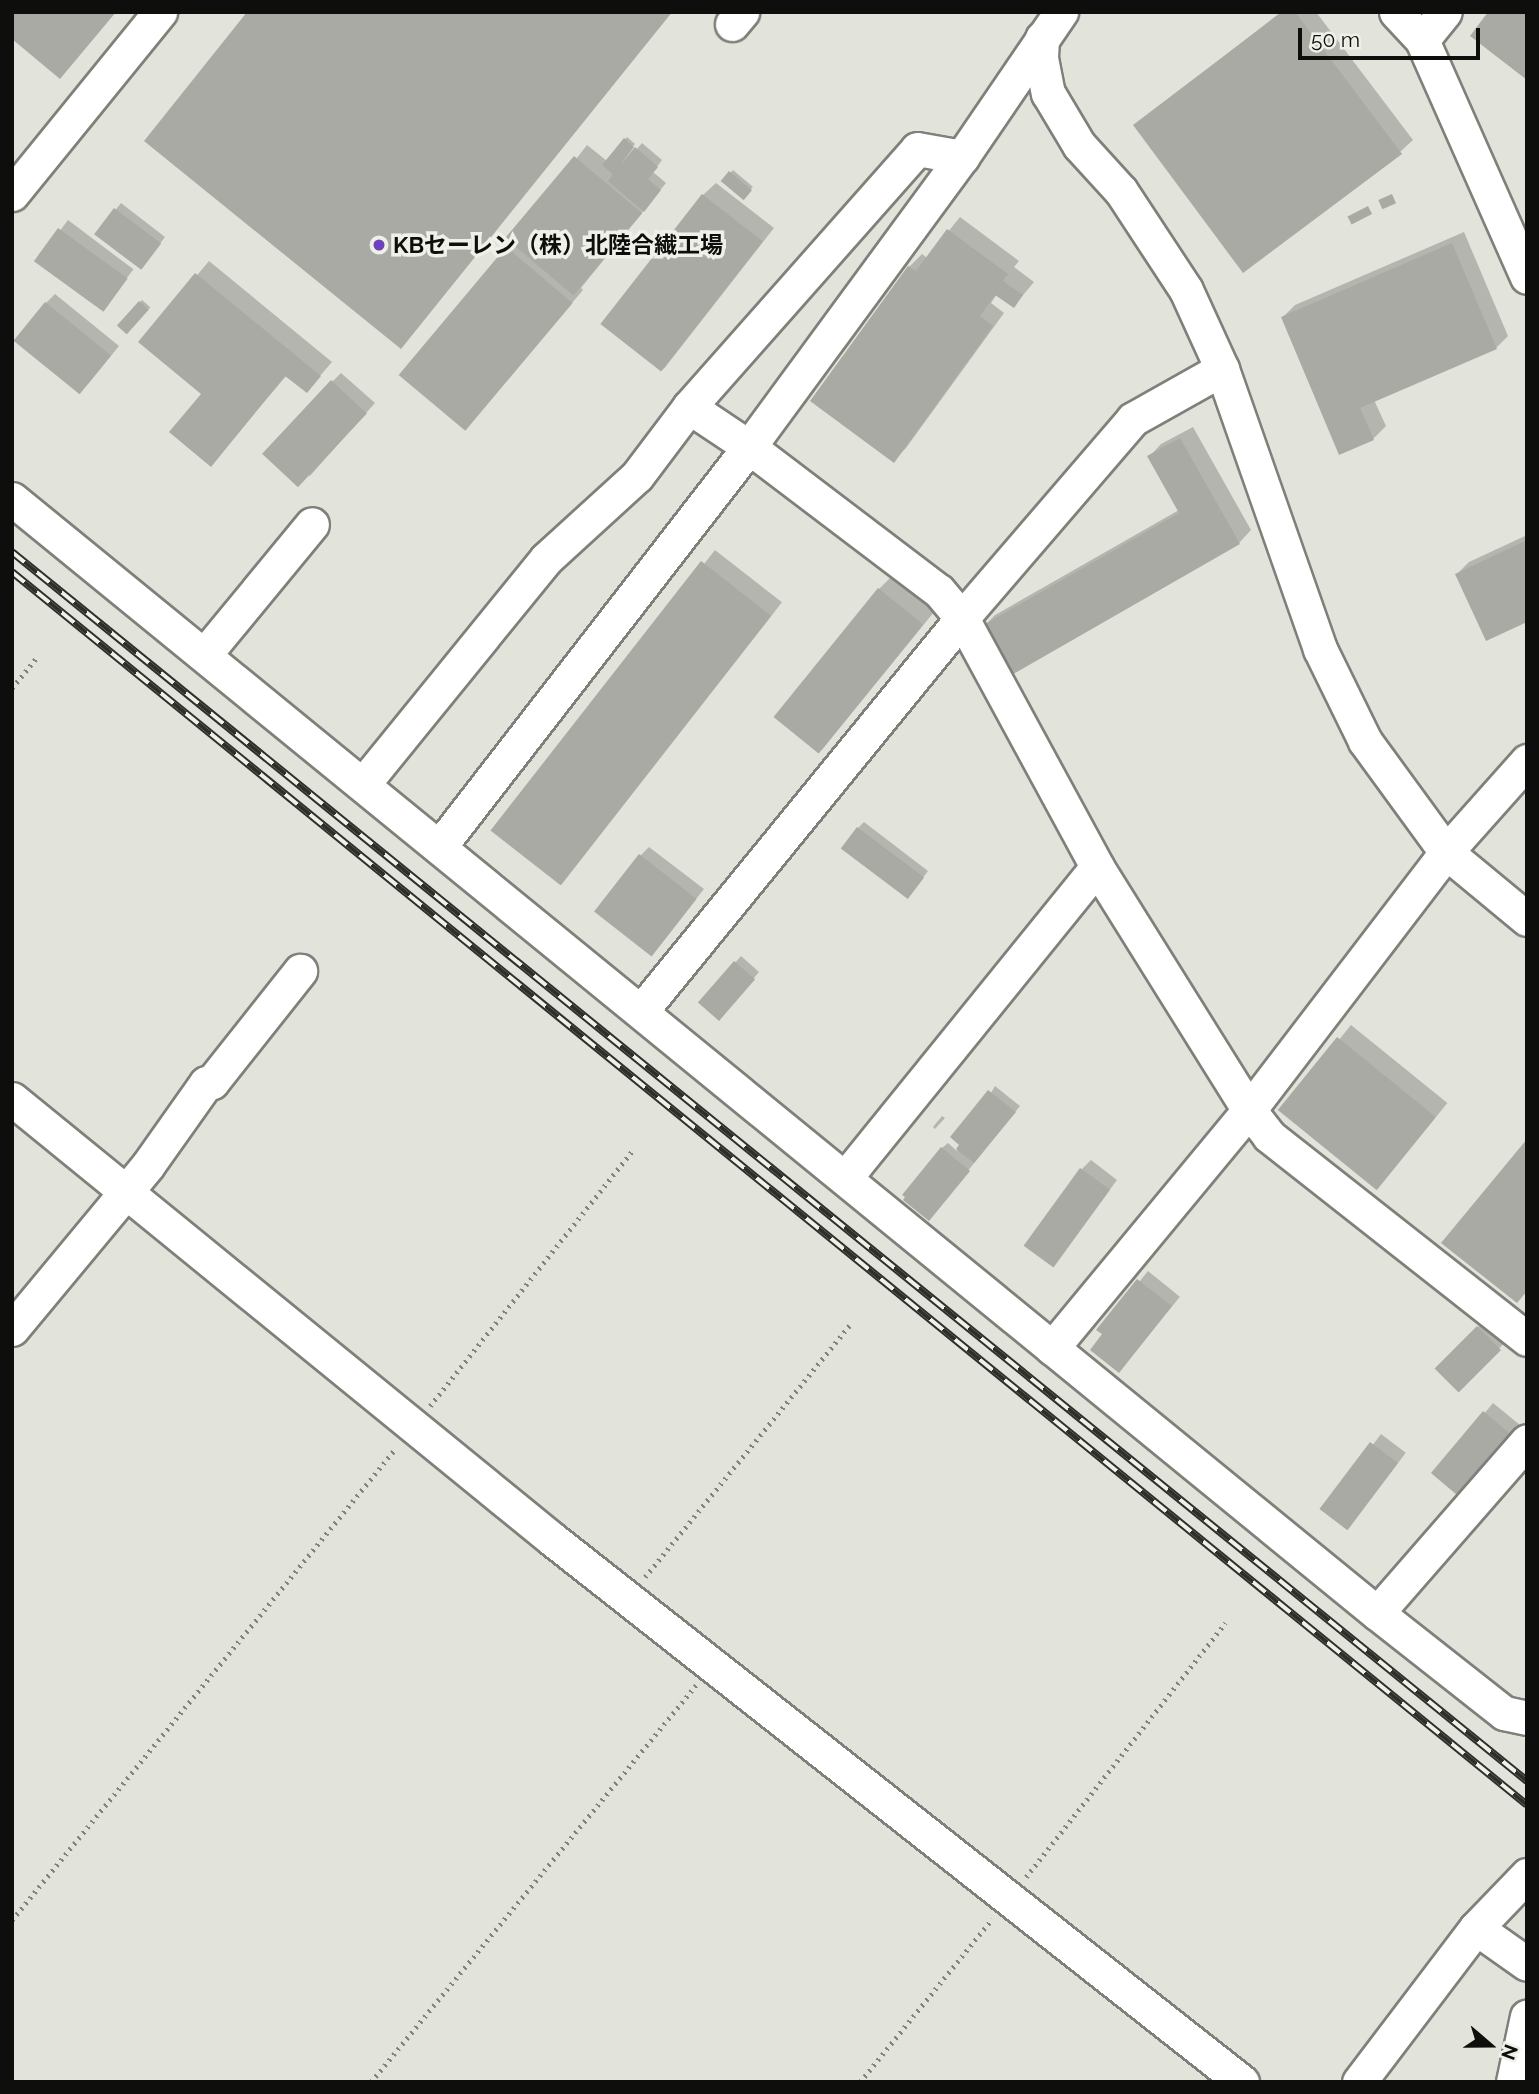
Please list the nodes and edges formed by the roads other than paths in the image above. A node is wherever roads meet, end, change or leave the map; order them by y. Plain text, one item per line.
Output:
1 (160, 12) edge
2 (1396, 12) edge
3 (1445, 12) edge
4 (1051, 25) edge
5 (1422, 40) junction
6 (962, 157) junction
7 (12, 194) edge
8 (1527, 277) edge
9 (1222, 369) junction
10 (689, 407) junction
11 (749, 447) junction
12 (12, 499) edge
13 (312, 524) dead end
14 (962, 618) junction
15 (205, 654) junction
16 (1527, 761) edge
17 (364, 783) junction
18 (440, 846) junction
19 (1446, 852) junction
20 (1097, 867) junction
21 (1527, 919) edge
22 (300, 971) dead end
23 (642, 1010) junction
24 (12, 1099) edge
25 (1249, 1110) junction
26 (845, 1178) junction
27 (125, 1191) junction
28 (12, 1329) edge
29 (1527, 1339) edge
30 (1052, 1348) junction
31 (1527, 1441) edge
32 (1377, 1614) junction
33 (1527, 1718) edge
34 (1527, 1875) edge
35 (1476, 1928) junction
36 (1527, 1964) edge
37 (1527, 2016) edge
38 (1242, 2082) edge
39 (1359, 2082) edge
40 (1513, 2082) edge

1 - 7 street
2 - 5 street
3 - 5 street
4 - 6 street
4 - 9 street
5 - 8 street
6 - 10 street
6 - 11 street
9 - 14 street
9 - 19 street
10 - 11 street
10 - 17 street
11 - 14 street
11 - 18 street
12 - 15 street
13 - 15 street
14 - 20 street
14 - 23 street
15 - 17 street
16 - 19 street
17 - 18 street
18 - 23 street
19 - 21 street
19 - 25 street
20 - 25 street
20 - 26 street
22 - 27 street
23 - 26 street
24 - 27 street
25 - 29 street
25 - 30 street
26 - 30 street
27 - 28 street
27 - 38 street
30 - 32 street
31 - 32 street
32 - 33 street
34 - 35 street
35 - 36 street
35 - 39 street
37 - 40 street

